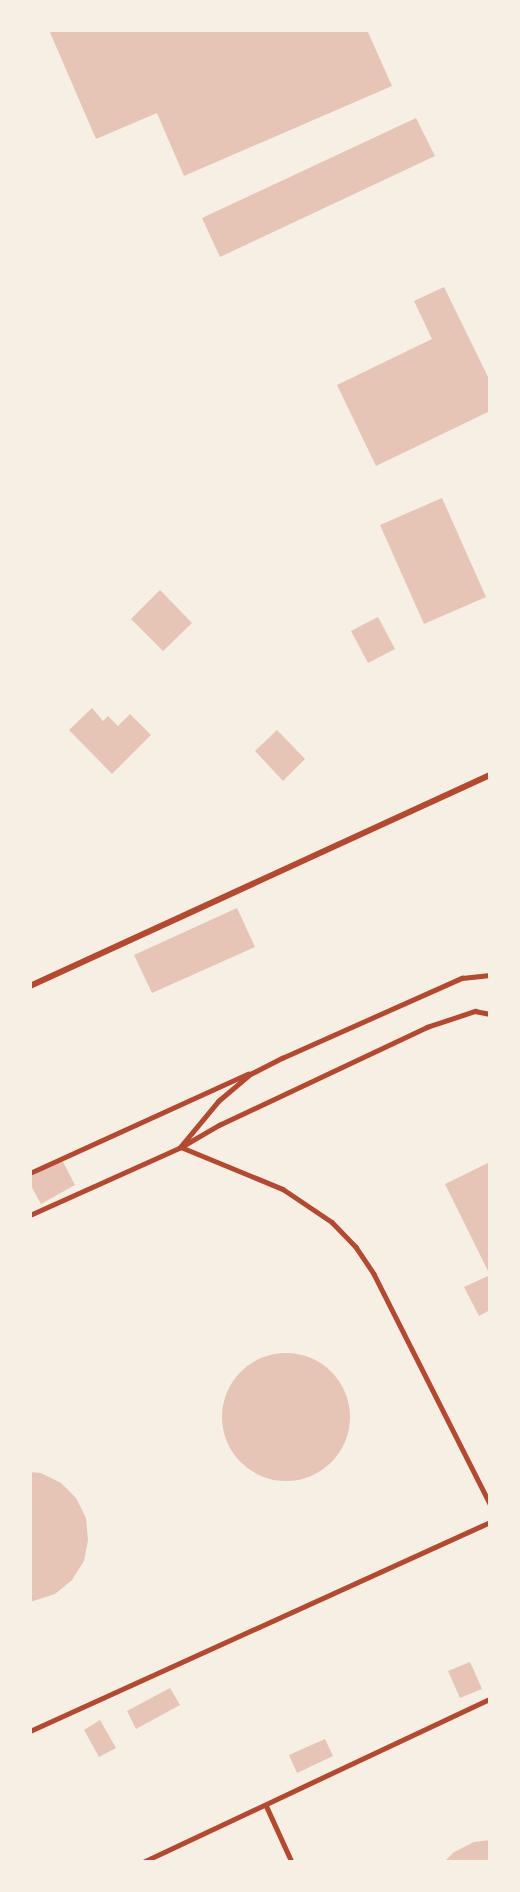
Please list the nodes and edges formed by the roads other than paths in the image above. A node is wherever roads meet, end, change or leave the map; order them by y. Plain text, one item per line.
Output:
1 (490, 775) edge
2 (490, 975) edge
3 (30, 986) edge
4 (490, 1014) edge
5 (283, 1058) junction
6 (181, 1147) junction
7 (30, 1173) edge
8 (30, 1215) edge
9 (490, 1504) edge
10 (490, 1522) edge
11 (490, 1699) edge
12 (30, 1731) edge
13 (266, 1805) junction
14 (143, 1862) edge
15 (292, 1862) edge

1 - 3 street
2 - 5 lane
4 - 6 lane
5 - 6 lane
5 - 7 lane
6 - 8 lane
6 - 9 lane
10 - 12 lane
11 - 13 lane
13 - 14 lane
13 - 15 lane

